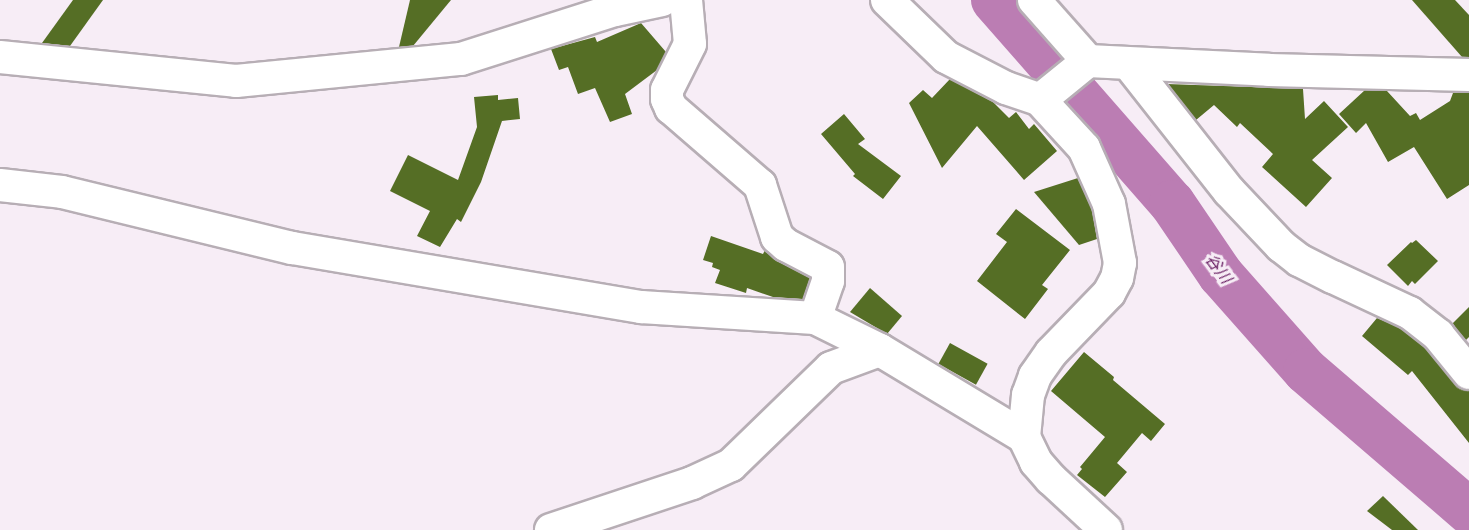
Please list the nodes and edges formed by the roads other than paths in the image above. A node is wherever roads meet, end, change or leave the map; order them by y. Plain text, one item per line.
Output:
1 (662, 0) edge
2 (686, 0) edge
3 (887, 0) edge
4 (1034, 0) edge
5 (0, 57) edge
6 (1129, 64) junction
7 (1083, 65) junction
8 (1469, 75) edge
9 (1045, 96) junction
10 (0, 185) edge
11 (815, 318) junction
12 (880, 350) junction
13 (1469, 373) edge
14 (1023, 437) junction
15 (551, 530) edge
16 (1106, 530) edge

1 - 5 street
2 - 11 street
3 - 9 street
4 - 7 street
6 - 7 street
6 - 8 street
6 - 13 street
7 - 9 street
9 - 14 street
10 - 11 street
11 - 12 street
12 - 14 street
12 - 15 street
14 - 16 street

